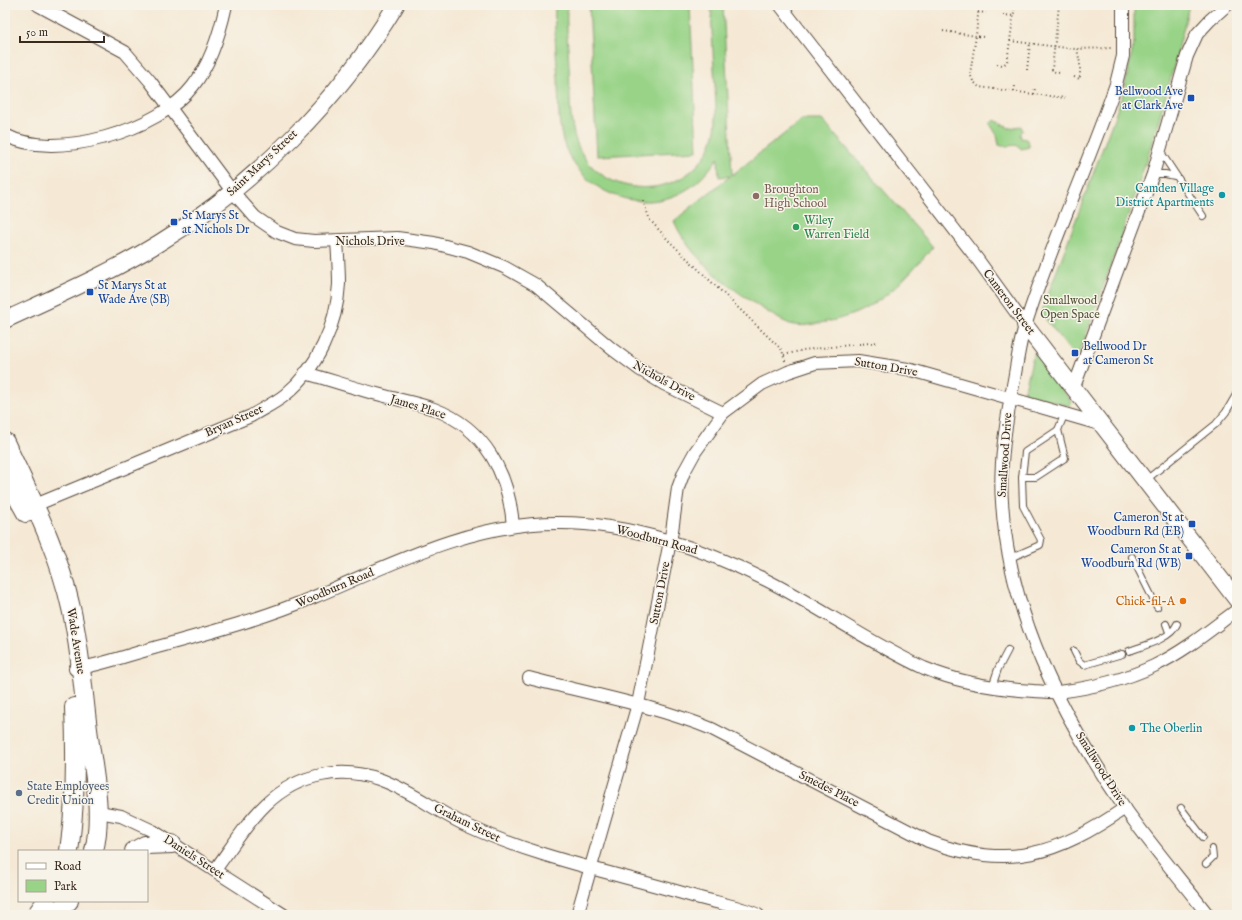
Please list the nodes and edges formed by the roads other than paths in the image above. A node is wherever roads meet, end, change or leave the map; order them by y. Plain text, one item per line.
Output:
1 (38, 5) edge
2 (226, 5) edge
3 (396, 5) edge
4 (780, 5) edge
5 (1123, 5) edge
6 (1227, 5) edge
7 (170, 109) junction
8 (5, 135) edge
9 (1160, 150) junction
10 (1153, 174) junction
11 (1175, 176) junction
12 (232, 191) junction
13 (1203, 216) dead end
14 (337, 241) junction
15 (5, 320) edge
16 (1025, 325) junction
17 (305, 373) junction
18 (1074, 387) junction
19 (1237, 393) edge
20 (1010, 399) junction
21 (724, 413) junction
22 (1065, 413) junction
23 (1103, 426) junction
24 (1058, 430) junction
25 (5, 442) edge
26 (5, 475) edge
27 (1022, 477) junction
28 (1146, 480) junction
29 (30, 507) junction
30 (513, 526) junction
31 (670, 541) junction
32 (1132, 557) dead end
33 (1010, 558) junction
34 (1237, 600) edge
35 (1159, 605) dead end
36 (1237, 610) edge
37 (1166, 624) dead end
38 (1177, 624) dead end
39 (1170, 632) junction
40 (1008, 650) dead end
41 (1074, 651) dead end
42 (1129, 652) dead end
43 (1122, 654) dead end
44 (77, 668) junction
45 (529, 678) dead end
46 (992, 687) junction
47 (1056, 693) junction
48 (638, 704) junction
49 (76, 744) junction
50 (1125, 808) junction
51 (1181, 808) dead end
52 (99, 812) junction
53 (1203, 837) dead end
54 (172, 844) junction
55 (1212, 849) dead end
56 (69, 850) edge
57 (82, 850) edge
58 (94, 850) edge
59 (136, 850) edge
60 (1206, 864) dead end
61 (590, 867) junction
62 (215, 870) junction
63 (69, 902) edge
64 (45, 907) edge
65 (284, 915) edge
66 (577, 915) edge
67 (758, 915) edge
68 (1208, 915) edge

1 - 7 street, Nichols Drive
2 - 7 street
3 - 12 main road, Saint Marys Street
4 - 16 street, Cameron Street
5 - 16 street, Smallwood Drive
6 - 9 street
7 - 8 street
7 - 12 street, Nichols Drive
9 - 10 street
9 - 11 lane
10 - 11 lane
10 - 18 street
11 - 13 lane
12 - 14 street, Nichols Drive
12 - 15 main road, Saint Marys Street
14 - 17 street, Bryan Street
14 - 21 street, Nichols Drive
16 - 18 main road, Cameron Street
16 - 20 street, Smallwood Drive
17 - 29 street, Bryan Street
17 - 30 street, James Place
18 - 23 main road, Cameron Street
19 - 28 lane
20 - 21 street, Sutton Drive
20 - 22 street, Sutton Drive
20 - 33 street, Smallwood Drive
21 - 31 street, Sutton Drive
22 - 23 street, Sutton Drive
22 - 24 lane
23 - 28 main road, Cameron Street
24 - 27 lane
24 - 27 lane
25 - 29 main road, Wade Avenue
26 - 29 main road, Wade Avenue
27 - 33 lane
28 - 34 main road, Cameron Street
29 - 44 main road, Wade Avenue
30 - 31 street, Woodburn Road
30 - 44 street, Woodburn Road
31 - 46 street, Woodburn Road
31 - 48 street, Sutton Drive
32 - 35 lane
33 - 47 street, Smallwood Drive
36 - 47 street, Woodburn Road
37 - 39 lane
38 - 39 lane
39 - 42 lane
40 - 46 lane
41 - 43 lane
44 - 49 main road, Wade Avenue
44 - 52 main road, Wade Avenue
45 - 48 street, Smedes Place
46 - 47 street, Woodburn Road
47 - 50 street, Smallwood Drive
48 - 50 street, Smedes Place
48 - 61 street, Sutton Drive
49 - 52 main road
49 - 56 main road, Wade Avenue
50 - 68 street, Smallwood Drive
51 - 53 lane
52 - 54 street, Daniels Street
52 - 57 main road
52 - 58 main road, Wade Avenue
54 - 59 main road
54 - 62 street, Daniels Street
55 - 60 lane
61 - 62 street, Graham Street
61 - 66 street, Sutton Drive
61 - 67 street, Graham Street
62 - 65 street, Daniels Street
63 - 64 main road

